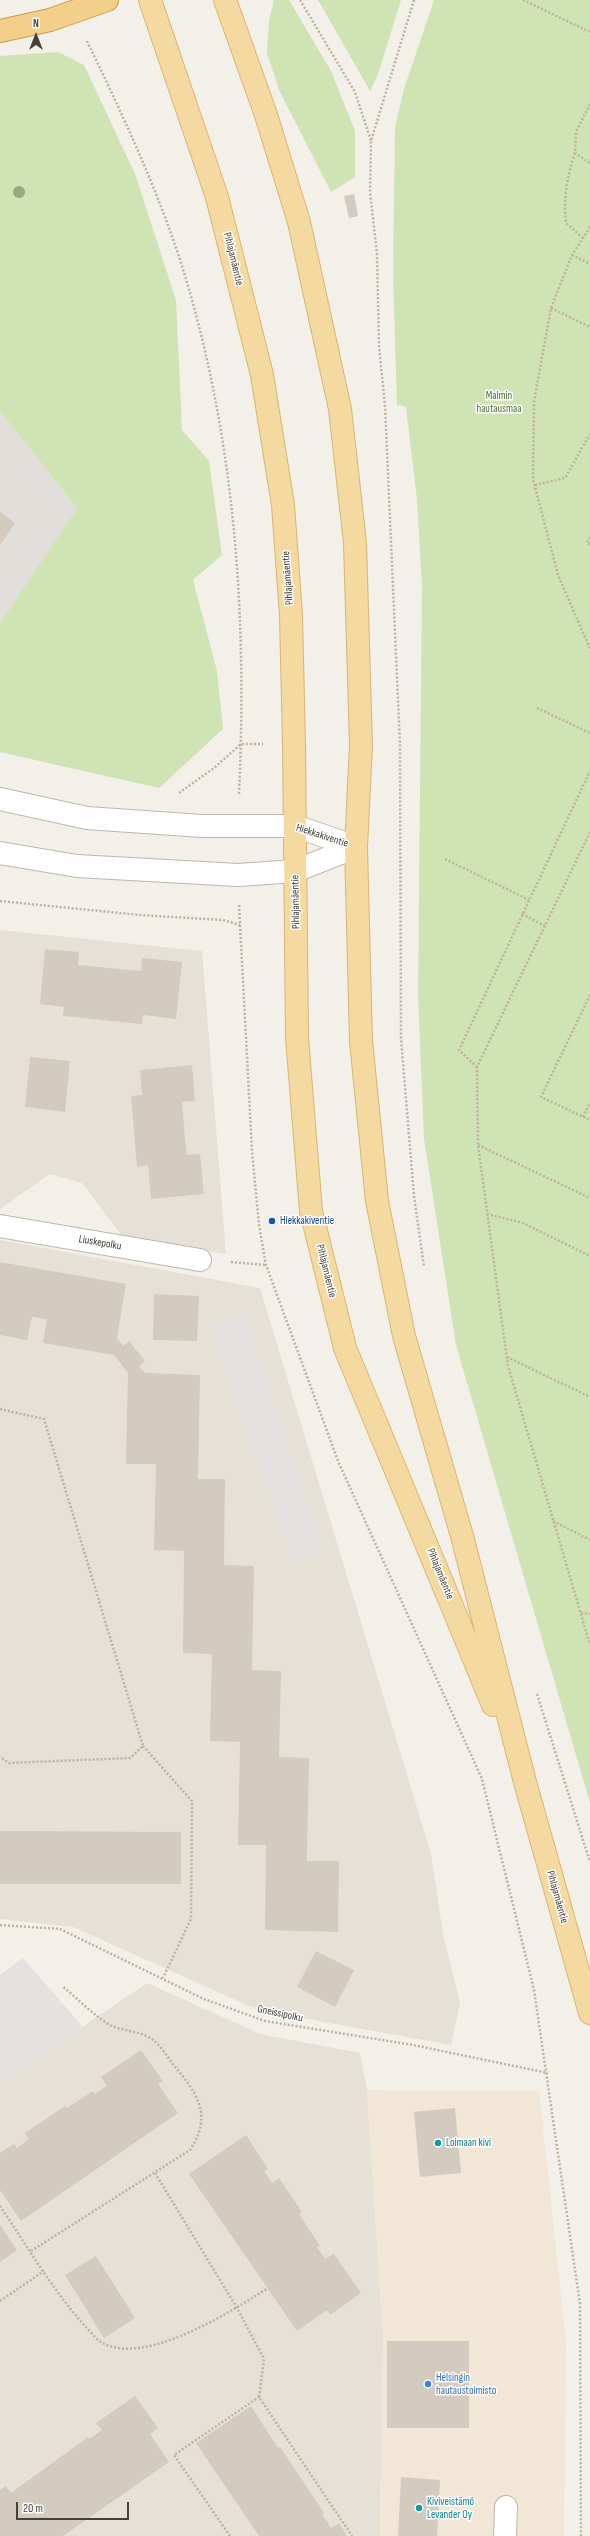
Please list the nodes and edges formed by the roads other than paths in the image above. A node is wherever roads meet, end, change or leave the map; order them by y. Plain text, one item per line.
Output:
1 (106, 0) edge
2 (150, 0) edge
3 (225, 0) edge
4 (0, 32) edge
5 (0, 799) edge
6 (295, 826) junction
7 (356, 847) junction
8 (0, 853) edge
9 (295, 870) junction
10 (0, 1226) edge
11 (200, 1260) road end
12 (525, 1782) junction
13 (590, 2013) edge
14 (506, 2507) dead end
15 (506, 2536) edge

1 - 4 highway
2 - 6 main road, Pihlajamäentie
3 - 7 main road, Pihlajamäentie
5 - 6 street, Hiekkakiventie
6 - 7 street, Hiekkakiventie
6 - 9 main road, Pihlajamäentie
7 - 9 street, Hiekkakiventie
7 - 12 main road, Pihlajamäentie
8 - 9 street, Hiekkakiventie
9 - 12 main road, Pihlajamäentie
10 - 11 street, Liuskepolku
12 - 13 main road, Pihlajamäentie
14 - 15 street

